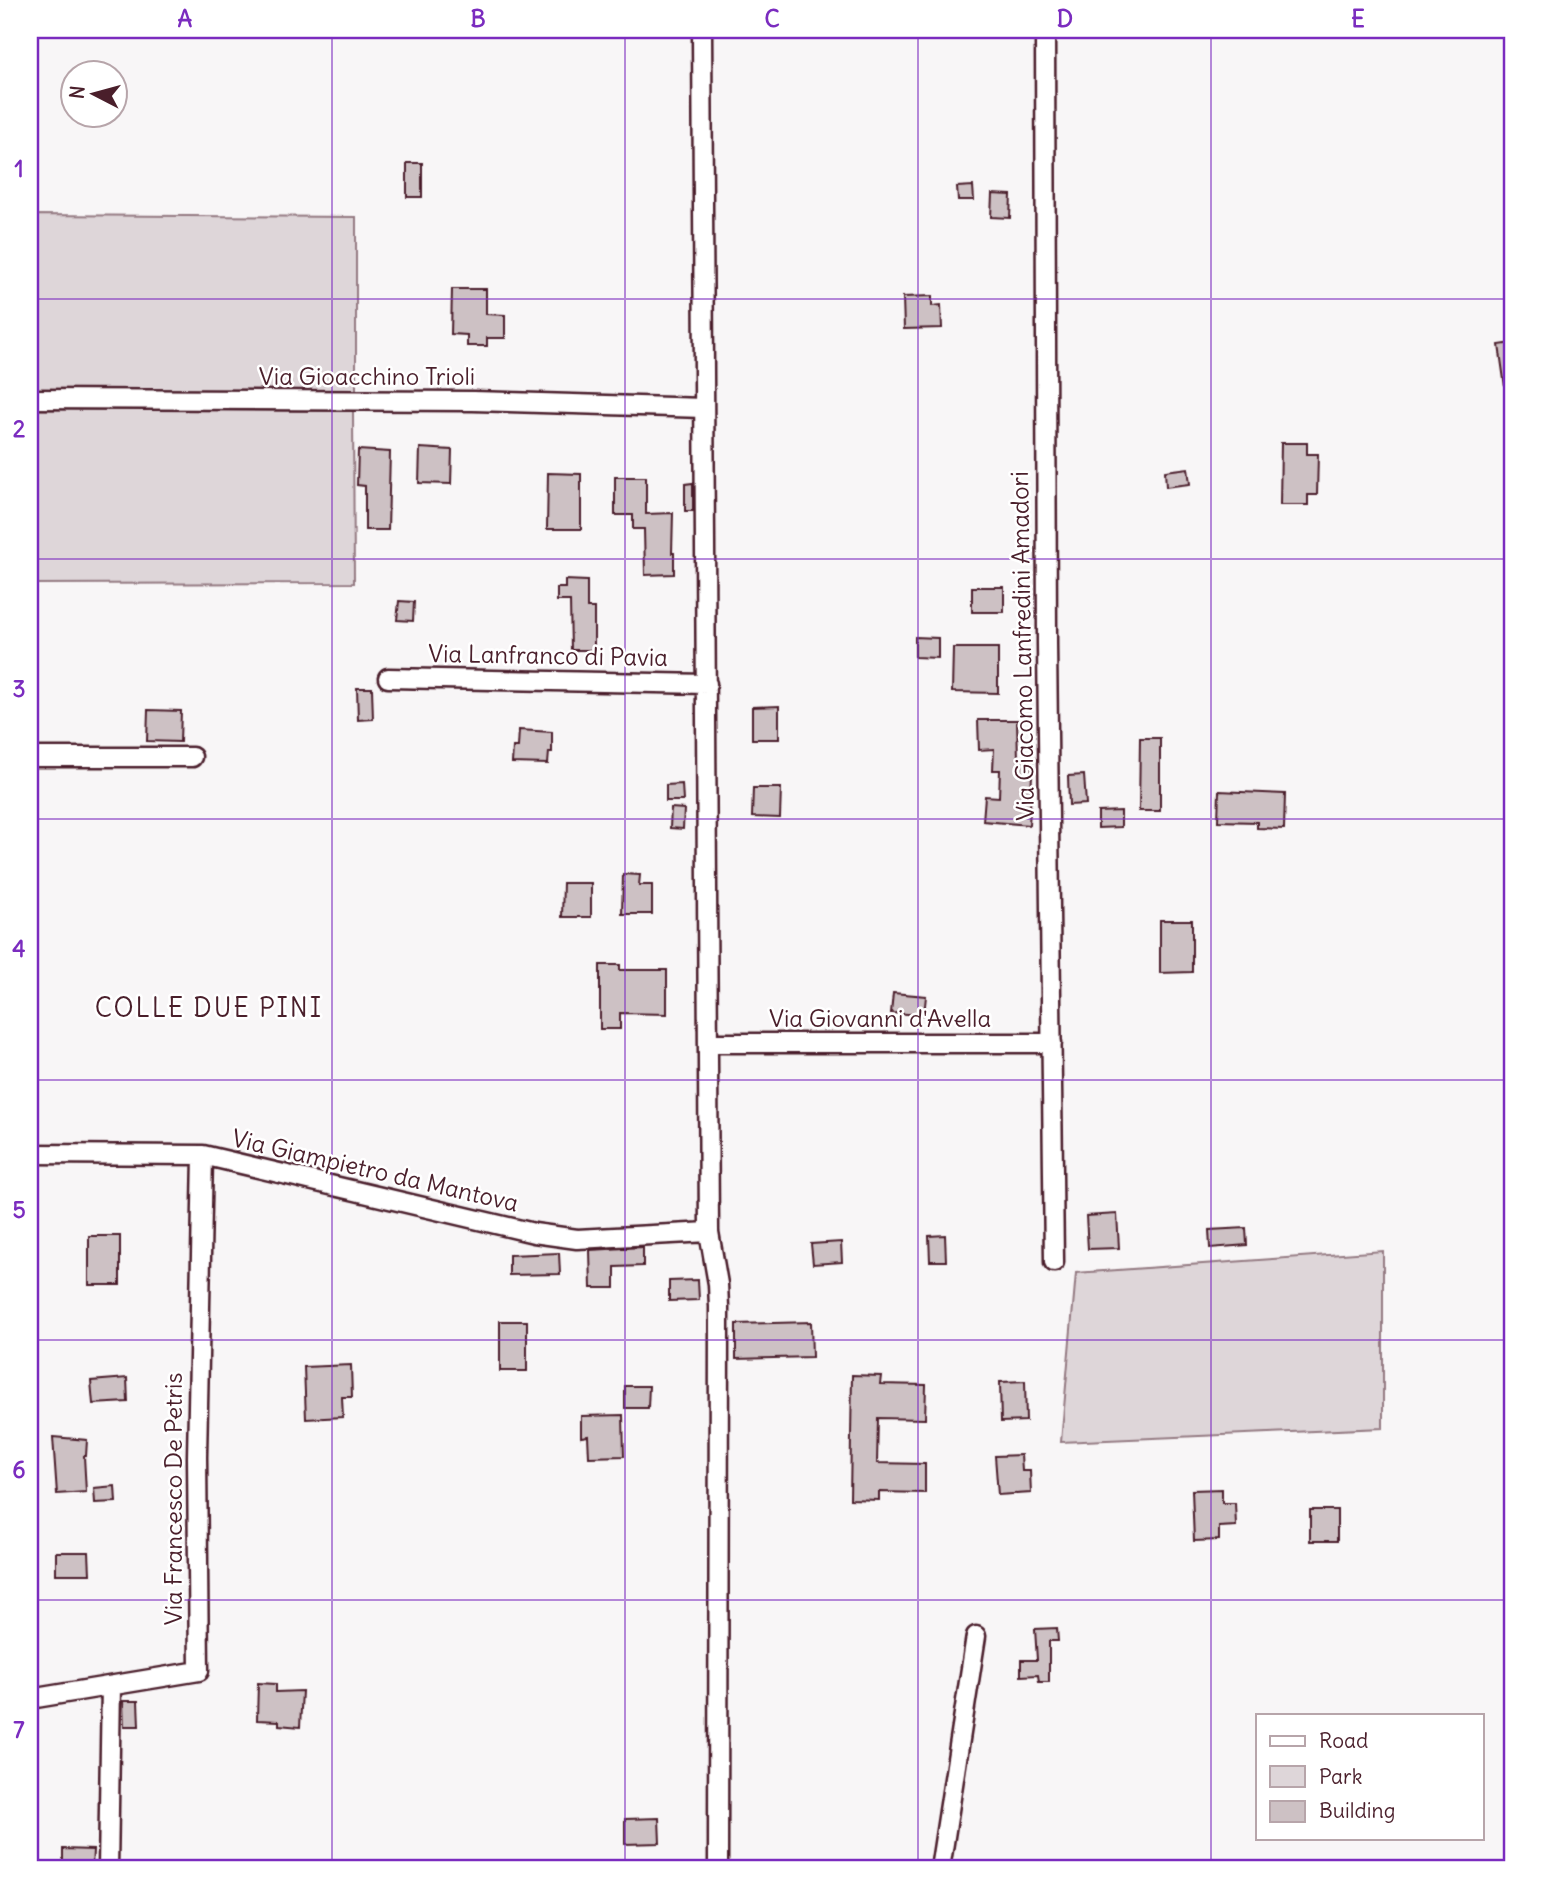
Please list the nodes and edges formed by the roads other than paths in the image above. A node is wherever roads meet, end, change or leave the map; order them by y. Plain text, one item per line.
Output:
1 (702, 30) edge
2 (1045, 30) edge
3 (30, 399) edge
4 (705, 408) junction
5 (388, 678) dead end
6 (707, 684) junction
7 (30, 757) edge
8 (192, 757) dead end
9 (1052, 1043) junction
10 (709, 1044) junction
11 (30, 1154) edge
12 (203, 1156) junction
13 (709, 1232) junction
14 (1054, 1262) dead end
15 (976, 1636) dead end
16 (111, 1686) junction
17 (30, 1699) edge
18 (108, 1869) edge
19 (718, 1869) edge
20 (940, 1869) edge

1 - 4 street
2 - 9 street, Via Giacomo Lanfredini Amadori
3 - 4 street, Via Gioacchino Trioli
4 - 6 street
5 - 6 street, Via Lanfranco di Pavia
6 - 10 street
7 - 8 street
9 - 10 street, Via Giovanni d'Avella
9 - 14 street, Via Giacomo Lanfredini Amadori
10 - 13 street
11 - 12 street, Via Giampietro da Mantova
12 - 13 street, Via Giampietro da Mantova
12 - 16 street, Via Francesco De Petris
13 - 19 street
15 - 20 street
16 - 17 street, Via Francesco De Petris
16 - 18 street

